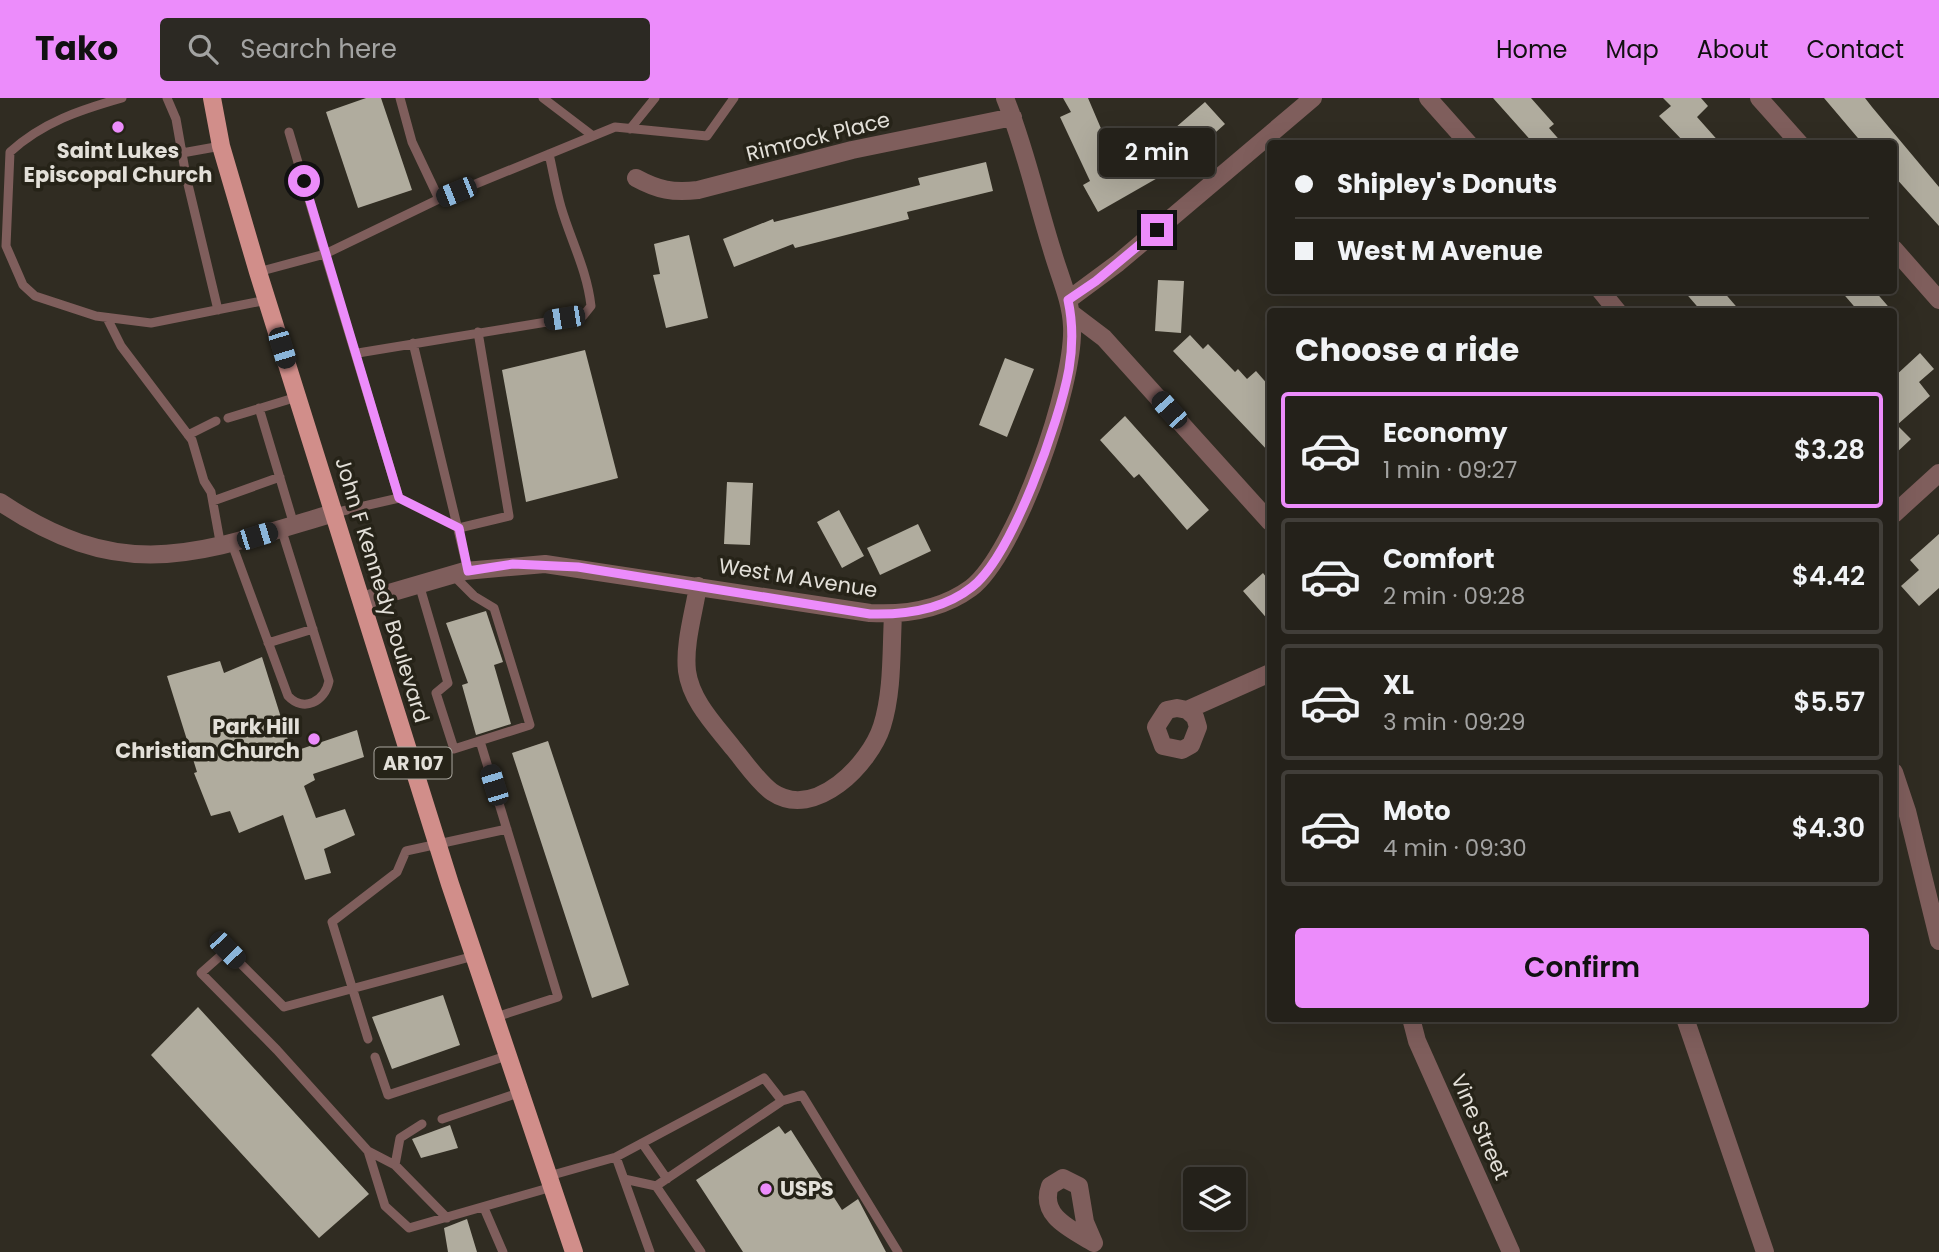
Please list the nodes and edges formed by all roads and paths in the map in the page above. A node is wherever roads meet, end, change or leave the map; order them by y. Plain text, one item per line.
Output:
1 (122, 98) edge
2 (167, 98) edge
3 (212, 98) edge
4 (400, 98) edge
5 (543, 98) edge
6 (655, 98) edge
7 (734, 98) edge
8 (1005, 98) edge
9 (1313, 98) edge
10 (1428, 98) edge
11 (1759, 98) edge
12 (1013, 117) junction
13 (631, 128) junction
14 (289, 132) dead end
15 (593, 136) junction
16 (1465, 140) edge
17 (1796, 140) edge
18 (220, 146) junction
19 (182, 153) junction
20 (549, 154) junction
21 (636, 178) dead end
22 (439, 199) junction
23 (1897, 252) edge
24 (326, 254) junction
25 (258, 272) junction
26 (1603, 294) edge
27 (267, 300) junction
28 (1939, 300) edge
29 (1069, 306) junction
30 (1615, 308) edge
31 (218, 310) junction
32 (107, 318) junction
33 (478, 332) junction
34 (413, 343) junction
35 (358, 353) junction
36 (297, 397) junction
37 (259, 408) junction
38 (228, 418) dead end
39 (216, 421) dead end
40 (188, 435) junction
41 (1939, 473) edge
42 (280, 477) junction
43 (399, 498) junction
44 (213, 500) junction
45 (0, 502) edge
46 (1897, 511) edge
47 (334, 513) junction
48 (1267, 519) edge
49 (287, 527) junction
50 (459, 528) junction
51 (227, 545) junction
52 (460, 572) junction
53 (419, 584) junction
54 (698, 586) junction
55 (362, 601) junction
56 (893, 615) junction
57 (313, 629) junction
58 (268, 643) junction
59 (1267, 674) edge
60 (1187, 710) dead end
61 (480, 741) junction
62 (1897, 780) edge
63 (507, 828) junction
64 (438, 845) junction
65 (1939, 941) edge
66 (475, 956) junction
67 (354, 987) junction
68 (496, 1017) junction
69 (1412, 1022) edge
70 (1686, 1022) edge
71 (368, 1039) dead end
72 (509, 1055) junction
73 (374, 1057) dead end
74 (521, 1092) junction
75 (782, 1101) junction
76 (442, 1119) dead end
77 (422, 1124) dead end
78 (642, 1143) junction
79 (368, 1152) junction
80 (616, 1157) junction
81 (395, 1165) junction
82 (624, 1179) junction
83 (667, 1179) junction
84 (551, 1182) junction
85 (656, 1186) junction
86 (484, 1208) junction
87 (447, 1218) junction
88 (503, 1252) edge
89 (574, 1252) edge
90 (650, 1252) edge
91 (701, 1252) edge
92 (898, 1252) edge
93 (1511, 1252) edge
94 (1765, 1252) edge

1 - 32 lane
2 - 19 lane
3 - 18 main road, John F Kennedy Boulevard / AR 107
4 - 22 lane
5 - 15 lane
6 - 13 lane
7 - 13 lane
8 - 12 street, West M Avenue
9 - 29 street
10 - 16 street
11 - 17 street
12 - 21 street, Rimrock Place
12 - 29 street, West M Avenue
13 - 15 lane
14 - 24 lane
15 - 20 lane
18 - 19 lane
18 - 25 main road, John F Kennedy Boulevard / AR 107
19 - 31 lane
20 - 22 lane
20 - 33 lane
22 - 24 lane
23 - 28 street
24 - 25 lane
24 - 35 lane
25 - 27 main road, John F Kennedy Boulevard / AR 107
26 - 30 street
27 - 31 lane
27 - 36 main road, John F Kennedy Boulevard / AR 107
29 - 48 street
29 - 56 street, West M Avenue
31 - 32 lane
32 - 40 lane
33 - 34 lane
33 - 50 lane
34 - 35 lane
34 - 50 lane
35 - 43 lane
36 - 37 lane
36 - 47 main road, John F Kennedy Boulevard / AR 107
37 - 38 lane
37 - 42 lane
39 - 40 lane
40 - 44 lane
41 - 46 street
42 - 44 lane
42 - 49 lane
43 - 47 lane
43 - 50 lane
44 - 51 lane
45 - 51 street
47 - 49 street
47 - 55 main road, John F Kennedy Boulevard / AR 107
49 - 51 street
49 - 57 lane
50 - 52 lane
51 - 58 lane
52 - 53 street, West M Avenue
52 - 54 street, West M Avenue
52 - 61 lane
53 - 55 street, West M Avenue
53 - 61 lane
54 - 56 street, West M Avenue
54 - 56 street
55 - 64 main road, John F Kennedy Boulevard / AR 107
57 - 58 lane
57 - 58 lane
59 - 60 street
61 - 63 lane
62 - 65 street
63 - 64 lane
63 - 68 lane
64 - 66 main road, John F Kennedy Boulevard / AR 107
64 - 67 lane
66 - 67 lane
66 - 68 main road, John F Kennedy Boulevard / AR 107
67 - 71 lane
67 - 79 lane
68 - 72 main road, John F Kennedy Boulevard / AR 107
69 - 93 street, Vine Street
70 - 94 street
72 - 73 lane
72 - 74 main road, John F Kennedy Boulevard / AR 107
74 - 76 lane
74 - 84 main road, John F Kennedy Boulevard / AR 107
75 - 78 lane
75 - 83 lane
75 - 92 lane
77 - 81 lane
78 - 80 lane
78 - 83 lane
79 - 81 lane
79 - 87 lane
80 - 82 lane
80 - 84 lane
81 - 87 lane
82 - 85 lane
82 - 90 lane
83 - 85 lane
84 - 86 lane
84 - 89 main road, John F Kennedy Boulevard / AR 107
85 - 91 lane
86 - 87 lane
86 - 88 lane

